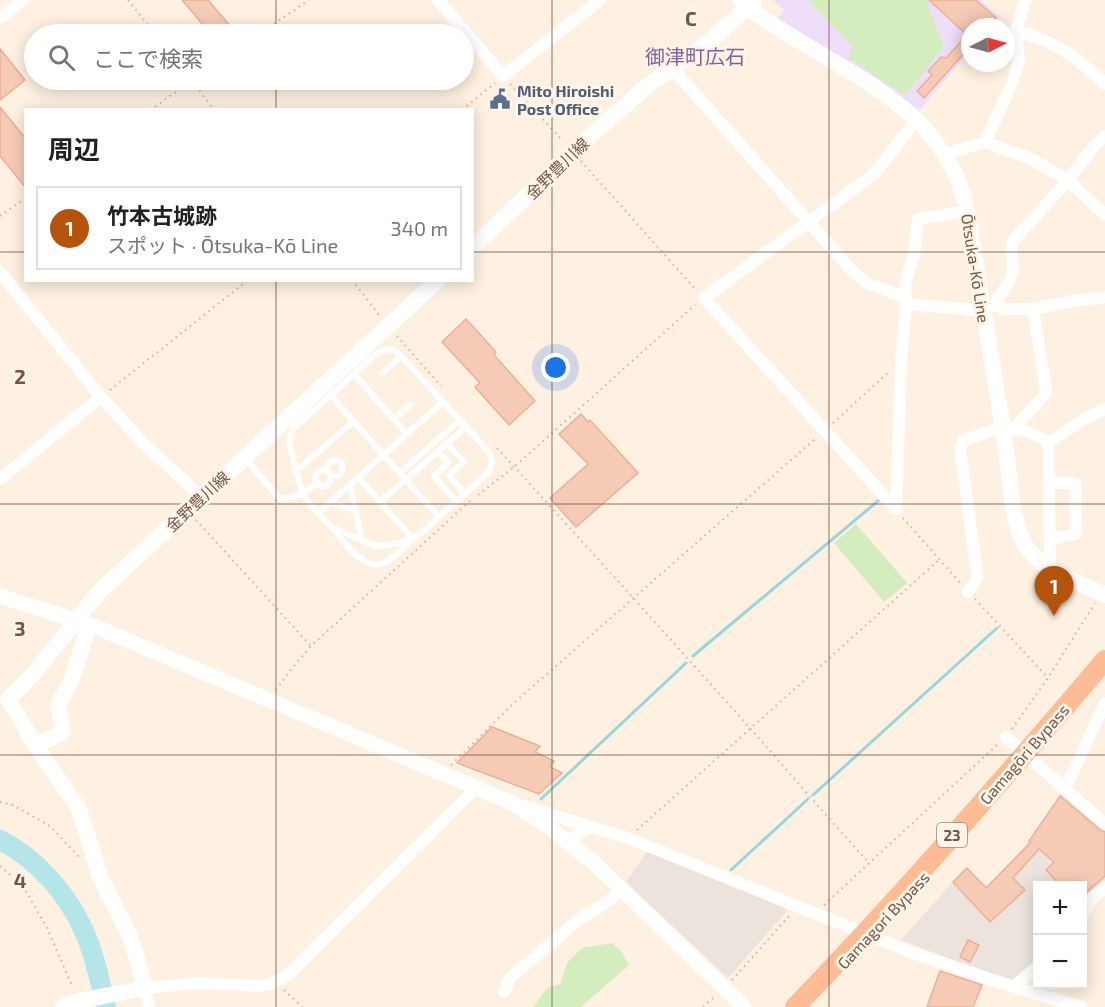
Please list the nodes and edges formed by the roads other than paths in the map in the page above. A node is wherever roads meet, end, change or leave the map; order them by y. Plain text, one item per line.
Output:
1 (23, 0) edge
2 (438, 0) edge
3 (600, 0) edge
4 (1025, 0) edge
5 (747, 2) edge
6 (0, 18) edge
7 (459, 24) edge
8 (1016, 32) junction
9 (474, 42) edge
10 (672, 68) junction
11 (1105, 84) edge
12 (917, 119) junction
13 (1105, 136) edge
14 (985, 142) junction
15 (945, 154) junction
16 (1068, 180) junction
17 (967, 211) junction
18 (1105, 215) edge
19 (809, 222) junction
20 (474, 247) edge
21 (0, 272) edge
22 (436, 282) edge
23 (1105, 297) edge
24 (905, 301) junction
25 (988, 307) junction
26 (1032, 309) junction
27 (401, 356) junction
28 (382, 373) dead end
29 (354, 374) junction
30 (330, 395) junction
31 (101, 397) junction
32 (443, 402) junction
33 (410, 405) dead end
34 (1105, 409) edge
35 (394, 419) junction
36 (460, 420) junction
37 (354, 421) junction
38 (466, 427) junction
39 (1008, 428) junction
40 (407, 434) junction
41 (1048, 443) junction
42 (447, 444) junction
43 (438, 452) junction
44 (384, 455) junction
45 (244, 458) junction
46 (296, 471) junction
47 (400, 473) junction
48 (358, 477) junction
49 (0, 479) edge
50 (406, 480) junction
51 (317, 483) junction
52 (1049, 483) junction
53 (350, 485) junction
54 (303, 494) junction
55 (465, 494) junction
56 (202, 497) junction
57 (456, 501) junction
58 (331, 502) junction
59 (380, 502) junction
60 (356, 511) junction
61 (318, 513) junction
62 (439, 517) junction
63 (331, 527) junction
64 (420, 534) junction
65 (412, 538) junction
66 (1050, 539) junction
67 (362, 541) junction
68 (1050, 570) junction
69 (968, 592) dead end
70 (1103, 594) edge
71 (0, 596) edge
72 (82, 622) junction
73 (1105, 660) edge
74 (1105, 669) edge
75 (4, 702) edge
76 (1105, 703) edge
77 (1006, 737) road end
78 (35, 745) junction
79 (477, 787) junction
80 (1065, 789) junction
81 (508, 801) junction
82 (1105, 824) edge
83 (590, 827) junction
84 (570, 842) junction
85 (1105, 888) edge
86 (623, 890) junction
87 (1087, 908) edge
88 (1033, 970) edge
89 (1014, 987) junction
90 (142, 988) junction
91 (504, 992) dead end
92 (76, 1004) edge
93 (149, 1007) edge
94 (744, 1007) edge
95 (795, 1007) edge
96 (801, 1007) edge
97 (1081, 1007) edge

1 - 6 street
2 - 7 street
3 - 9 street
4 - 8 street
5 - 10 main road, 金野豊川線
5 - 12 main road, Ōtsuka-Kō Line
8 - 11 street
8 - 14 street
10 - 19 street
10 - 20 main road, 金野豊川線
12 - 15 main road, Ōtsuka-Kō Line
12 - 19 street
13 - 16 street
14 - 15 street
14 - 16 street
15 - 17 main road, Ōtsuka-Kō Line
16 - 18 street
16 - 25 street
17 - 24 street
17 - 25 main road, Ōtsuka-Kō Line
19 - 24 street
19 - 24 street
21 - 31 street
22 - 45 main road, 金野豊川線
23 - 26 street
24 - 25 street
25 - 26 street
25 - 39 main road, Ōtsuka-Kō Line
26 - 39 street
27 - 28 lane
27 - 29 lane
27 - 32 lane
29 - 30 lane
29 - 35 lane
30 - 37 lane
30 - 46 lane
31 - 49 street
31 - 56 street
32 - 36 lane
32 - 40 lane
33 - 35 lane
34 - 41 street
35 - 40 lane
36 - 38 lane
36 - 47 lane
37 - 44 lane
37 - 46 lane
38 - 42 lane
38 - 55 lane
39 - 41 street
39 - 68 main road, Ōtsuka-Kō Line
39 - 69 street
40 - 44 lane
41 - 52 street
42 - 43 lane
42 - 55 lane
43 - 50 lane
43 - 57 lane
44 - 47 lane
44 - 48 lane
45 - 54 lane
45 - 56 main road, 金野豊川線
46 - 54 lane
47 - 50 lane
48 - 53 lane
48 - 59 lane
50 - 59 lane
50 - 62 lane
51 - 51 lane
51 - 54 lane
52 - 66 street
52 - 66 street
53 - 58 lane
53 - 60 lane
54 - 61 lane
55 - 57 lane
56 - 72 main road, 金野豊川線
57 - 62 lane
58 - 60 lane
58 - 61 lane
59 - 65 lane
60 - 67 lane
61 - 63 lane
62 - 64 lane
63 - 64 lane
63 - 67 lane
64 - 65 lane
65 - 67 lane
66 - 68 street
68 - 70 main road, Ōtsuka-Kō Line
71 - 72 street
72 - 75 main road, 金野豊川線
72 - 78 main road, 金野豊川線
72 - 79 street
73 - 95 highway, Gamagōri Bypass / 23
74 - 96 highway, Gamagori Bypass / 23
75 - 78 main road, 金野豊川線
76 - 80 street
77 - 80 street
78 - 90 main road, 金野豊川線
79 - 81 street
79 - 90 street
80 - 82 street
81 - 83 street
81 - 84 street
83 - 84 street
83 - 89 street
84 - 86 street
85 - 87 street
86 - 91 street
86 - 94 street
88 - 89 street
89 - 97 street
90 - 92 main road
90 - 93 street

